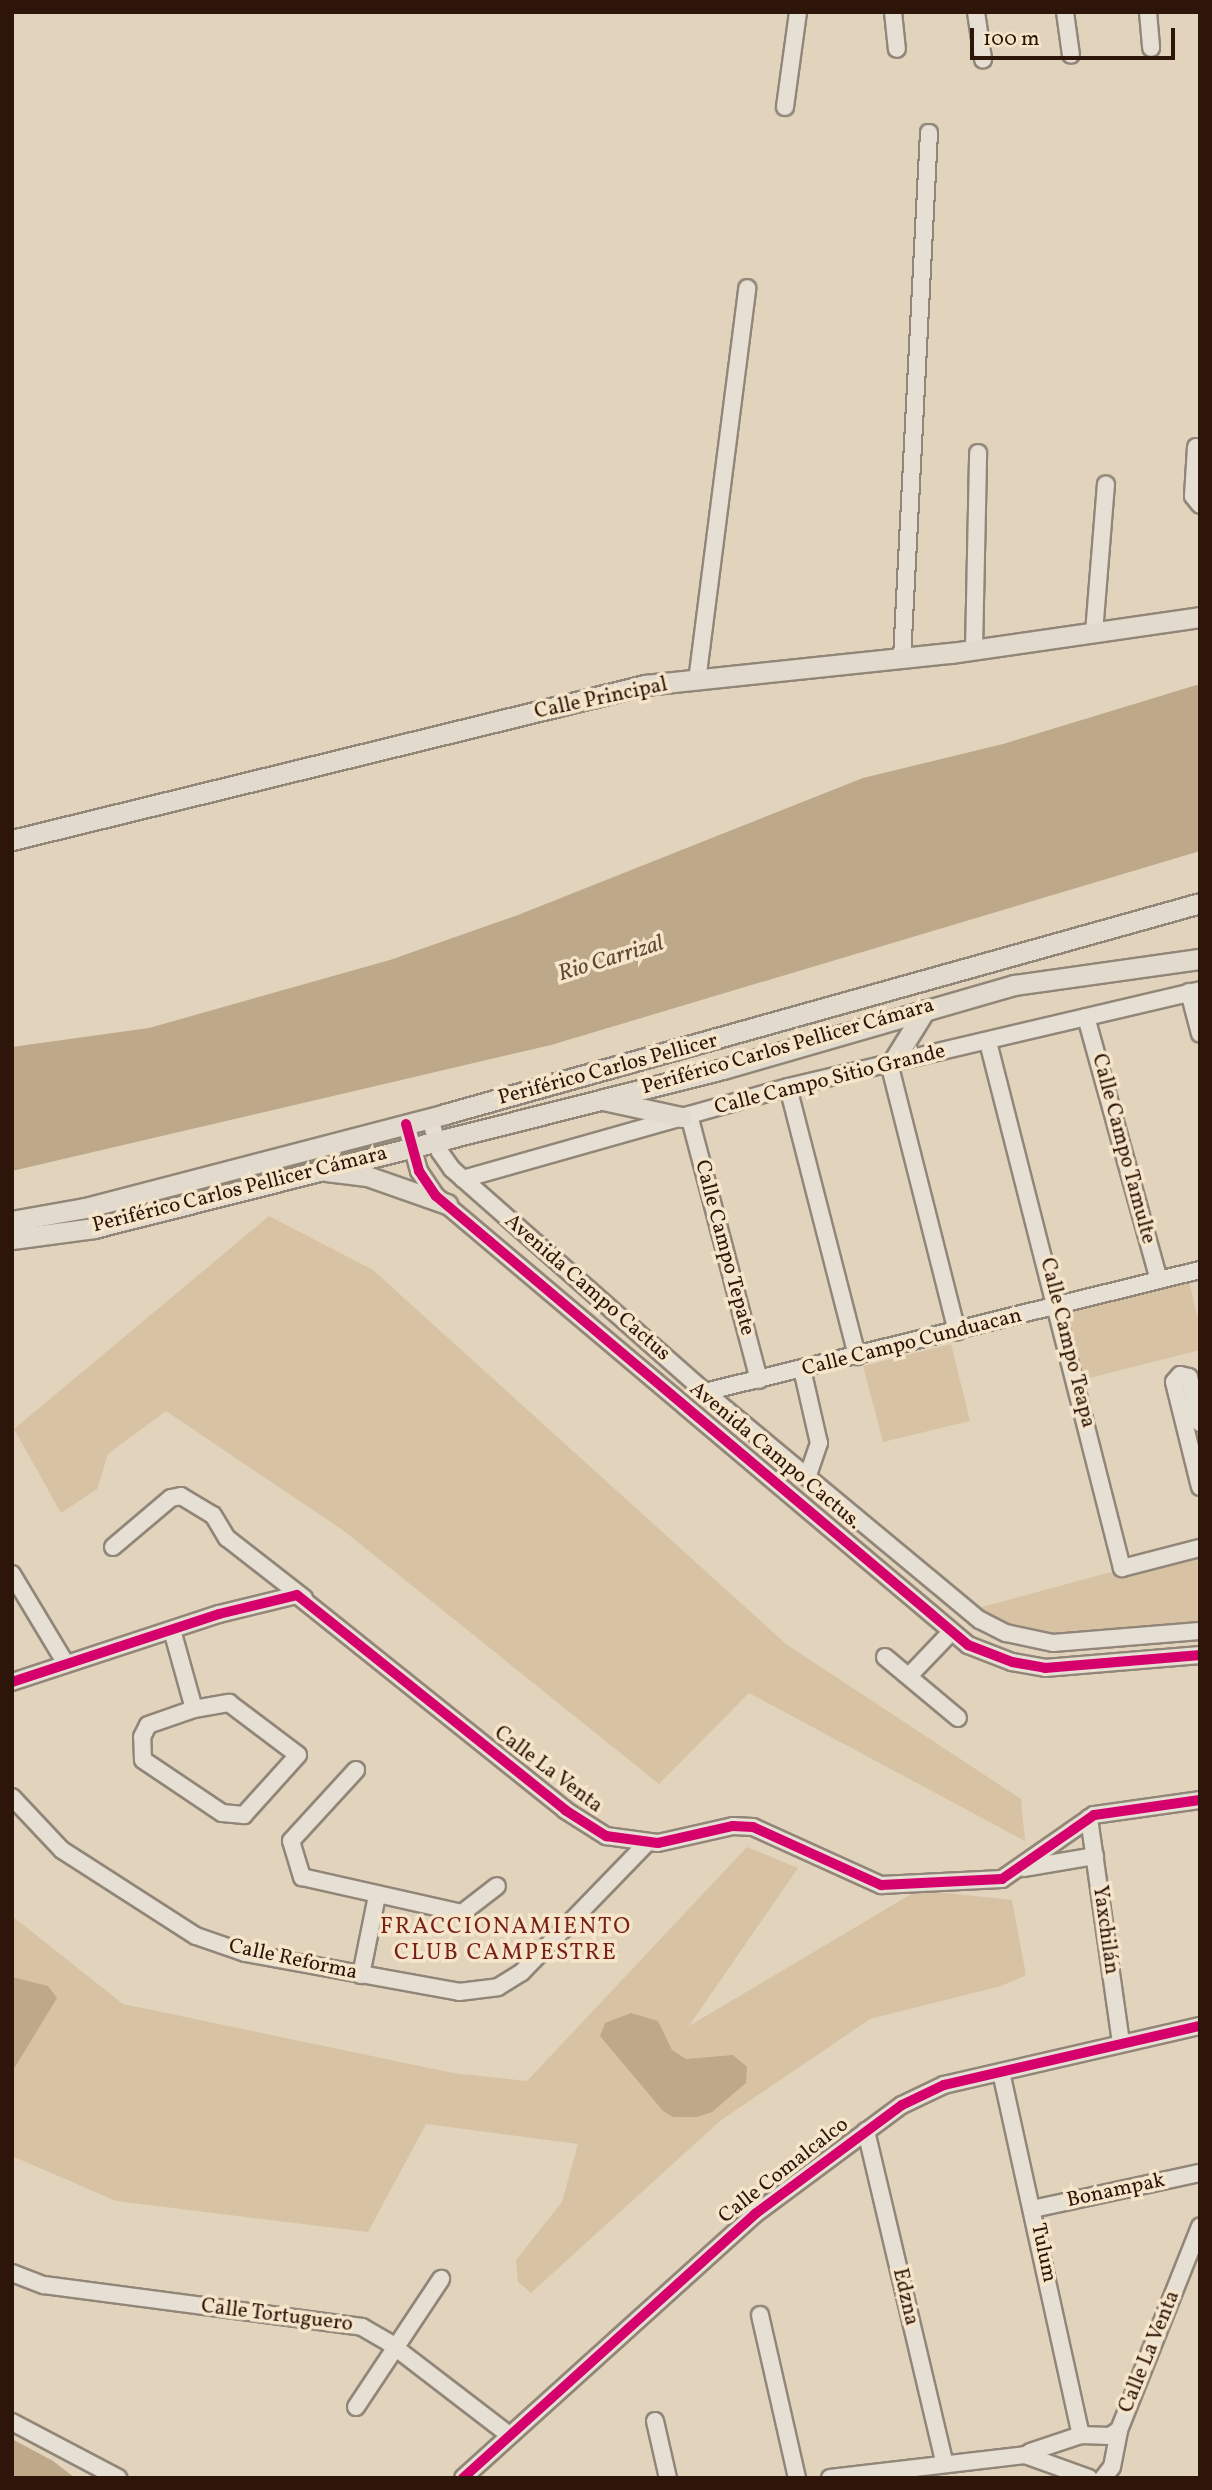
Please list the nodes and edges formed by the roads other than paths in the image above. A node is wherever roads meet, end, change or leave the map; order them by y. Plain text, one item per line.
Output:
1 (798, 12) edge
2 (893, 12) edge
3 (976, 12) edge
4 (1065, 12) edge
5 (1148, 12) edge
6 (1151, 48) dead end
7 (897, 49) dead end
8 (1071, 55) dead end
9 (983, 59) dead end
10 (785, 107) dead end
11 (929, 133) dead end
12 (747, 288) dead end
13 (1196, 447) dead end
14 (978, 453) dead end
15 (1106, 484) dead end
16 (1200, 505) edge
17 (1200, 617) edge
18 (1094, 633) junction
19 (974, 650) junction
20 (902, 658) junction
21 (696, 681) junction
22 (12, 840) edge
23 (1200, 903) edge
24 (1200, 959) edge
25 (1194, 991) edge
26 (925, 1010) junction
27 (1086, 1017) junction
28 (1200, 1034) edge
29 (988, 1042) junction
30 (890, 1063) junction
31 (788, 1087) junction
32 (598, 1099) junction
33 (685, 1116) junction
34 (430, 1118) junction
35 (406, 1125) junction
36 (437, 1140) junction
37 (412, 1146) junction
38 (312, 1170) junction
39 (463, 1179) junction
40 (447, 1204) junction
41 (12, 1221) edge
42 (12, 1239) edge
43 (1200, 1270) edge
44 (1159, 1280) junction
45 (1058, 1307) junction
46 (957, 1332) junction
47 (857, 1356) junction
48 (802, 1369) junction
49 (759, 1380) junction
50 (705, 1392) junction
51 (1200, 1423) edge
52 (808, 1475) junction
53 (1200, 1487) edge
54 (113, 1548) dead end
55 (1200, 1548) edge
56 (12, 1574) edge
57 (304, 1598) junction
58 (172, 1630) junction
59 (1200, 1631) edge
60 (951, 1632) junction
61 (1200, 1655) edge
62 (885, 1657) dead end
63 (66, 1664) junction
64 (909, 1676) junction
65 (12, 1682) edge
66 (194, 1709) junction
67 (958, 1718) dead end
68 (356, 1770) dead end
69 (12, 1797) edge
70 (1200, 1800) edge
71 (1089, 1818) junction
72 (647, 1843) junction
73 (1095, 1856) junction
74 (1021, 1869) junction
75 (497, 1886) dead end
76 (377, 1896) junction
77 (361, 1975) junction
78 (1200, 2026) edge
79 (1121, 2043) junction
80 (1001, 2072) junction
81 (866, 2132) junction
82 (1200, 2173) edge
83 (1033, 2209) junction
84 (1200, 2226) edge
85 (12, 2273) edge
86 (441, 2279) dead end
87 (760, 2315) dead end
88 (396, 2348) junction
89 (356, 2407) dead end
90 (655, 2421) dead end
91 (12, 2422) edge
92 (1119, 2430) junction
93 (509, 2435) junction
94 (1081, 2435) junction
95 (1017, 2455) junction
96 (944, 2462) junction
97 (118, 2478) edge
98 (463, 2478) edge
99 (668, 2478) edge
100 (797, 2478) edge
101 (830, 2478) edge
102 (1089, 2478) edge
103 (1103, 2478) edge

1 - 10 street
2 - 7 street
3 - 9 street
4 - 8 street
5 - 6 street
11 - 20 street
12 - 21 street
13 - 16 street
14 - 19 street
15 - 18 street
17 - 18 main road, Calle Principal
18 - 19 main road, Calle Principal
19 - 20 main road, Calle Principal
20 - 21 main road, Calle Principal
21 - 22 main road, Calle Principal
23 - 34 main road, Periférico Carlos Pellicer
24 - 26 main road, Periférico Carlos Pellicer Cámara
25 - 27 street, Calle Campo Sitio Grande
25 - 28 street
26 - 30 main road
26 - 32 main road, Periférico Carlos Pellicer Cámara
27 - 29 street, Calle Campo Sitio Grande
27 - 44 street, Calle Campo Tamulte
29 - 30 street, Calle Campo Sitio Grande
29 - 45 street, Calle Campo Teapa
30 - 31 street, Calle Campo Sitio Grande
30 - 46 street
31 - 33 street, Calle Campo Sitio Grande
31 - 47 street
32 - 33 main road
32 - 36 main road, Periférico Carlos Pellicer Cámara
33 - 39 street, Calle Campo Sitio Grande
33 - 49 street, Calle Campo Tepate
34 - 35 main road, Periférico Carlos Pellicer
34 - 36 street, Avenida Campo Cactus
35 - 37 street, Avenida Campo Cactus.
35 - 41 main road, Periférico Carlos Pellicer
36 - 37 main road, Periférico Carlos Pellicer Cámara
36 - 39 street, Avenida Campo Cactus
37 - 38 main road, Periférico Carlos Pellicer Cámara
37 - 40 street, Avenida Campo Cactus.
38 - 40 main road
38 - 42 main road, Periférico Carlos Pellicer Cámara
39 - 50 street, Avenida Campo Cactus
40 - 60 street, Avenida Campo Cactus.
43 - 44 street, Calle Campo Cunduacan
44 - 45 street, Calle Campo Cunduacan
45 - 46 street, Calle Campo Cunduacan
45 - 55 street, Calle Campo Teapa
46 - 47 street, Calle Campo Cunduacan
47 - 48 street, Calle Campo Cunduacan
48 - 49 street, Calle Campo Cunduacan
48 - 52 street
49 - 50 street, Calle Campo Cunduacan
50 - 52 street, Avenida Campo Cactus
51 - 53 street
52 - 59 street, Avenida Campo Cactus
54 - 57 street, Calle La Venta
56 - 63 street
57 - 58 street
57 - 72 street, Calle La Venta
58 - 63 street
58 - 66 street
60 - 61 street, Avenida Campo Cactus.
60 - 64 street
62 - 64 street
63 - 65 street
64 - 67 street
66 - 66 street
68 - 76 street
69 - 77 street, Calle Reforma
70 - 71 street, Calle La Venta
71 - 73 street, Yaxchilán
71 - 74 street, Calle La Venta
72 - 74 street, Calle La Venta
72 - 77 street, Calle Reforma
73 - 74 street
73 - 79 street, Yaxchilán
75 - 76 street
76 - 77 street
78 - 79 street, Calle Comalcalco
79 - 80 street, Calle Comalcalco
80 - 81 street, Calle Comalcalco
80 - 83 street, Tulum
81 - 93 street, Calle Comalcalco
81 - 96 street, Edzna
82 - 83 street, Bonampak
83 - 94 street, Tulum
84 - 92 street, Calle La Venta
85 - 88 street, Calle Tortuguero
86 - 88 street
87 - 100 street
88 - 89 street
88 - 93 street, Calle Tortuguero
90 - 99 street
91 - 97 street
92 - 94 street
92 - 103 street, Calle La Venta
93 - 98 street, Calle Comalcalco
94 - 95 street
95 - 96 street
95 - 102 street
96 - 101 street

